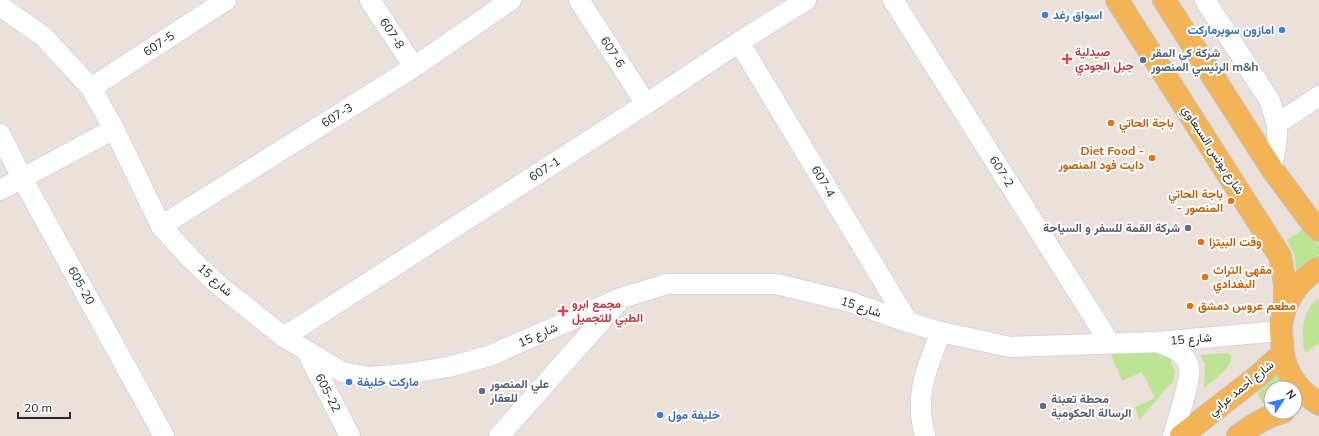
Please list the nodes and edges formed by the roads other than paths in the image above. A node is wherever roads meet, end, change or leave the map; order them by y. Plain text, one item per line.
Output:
1 (226, 0) edge
2 (370, 0) edge
3 (511, 0) edge
4 (579, 0) edge
5 (806, 0) edge
6 (893, 0) edge
7 (1117, 0) edge
8 (1164, 0) edge
9 (1205, 0) edge
10 (0, 6) edge
11 (738, 42) junction
12 (414, 67) junction
13 (91, 88) junction
14 (1319, 96) edge
15 (646, 104) junction
16 (1277, 124) junction
17 (114, 129) junction
18 (0, 134) edge
19 (1272, 169) junction
20 (22, 178) junction
21 (0, 190) edge
22 (161, 226) junction
23 (1319, 230) edge
24 (1319, 268) edge
25 (621, 298) junction
26 (1285, 308) junction
27 (908, 322) junction
28 (1281, 331) junction
29 (941, 332) junction
30 (284, 337) junction
31 (1157, 342) junction
32 (1110, 343) junction
33 (306, 350) junction
34 (1282, 354) junction
35 (1319, 404) edge
36 (1303, 412) edge
37 (1319, 413) edge
38 (1263, 420) edge
39 (164, 436) edge
40 (350, 436) edge
41 (499, 436) edge
42 (925, 436) edge
43 (1173, 436) edge
44 (1181, 436) edge
45 (1238, 436) edge

1 - 13 street, 607-5
2 - 12 street, 607-8
3 - 12 street, 607-3
4 - 15 street, 607-6
5 - 11 street, 607-1
6 - 32 street, 607-2
7 - 26 main road, شارع يونس السبعاوي
8 - 19 main road
9 - 16 street
10 - 13 street, شارع 15
11 - 15 street, 607-1
11 - 27 street, 607-4
12 - 22 street, 607-3
13 - 17 street, شارع 15
14 - 16 street
15 - 30 street, 607-1
16 - 19 street
17 - 20 street
17 - 22 street, شارع 15
18 - 20 street, 605-20
19 - 23 main road
20 - 21 street
20 - 39 street, 605-20
22 - 30 street, شارع 15
24 - 26 main road
25 - 27 street, شارع 15
25 - 33 street, شارع 15
25 - 41 street
26 - 28 main road
27 - 29 street, شارع 15
28 - 31 street, شارع 15
28 - 34 main road
29 - 32 street, شارع 15
29 - 42 street
30 - 33 street, شارع 15
31 - 32 street, شارع 15
31 - 43 street
33 - 40 street, 605-22
34 - 35 main road
34 - 44 main road, شارع أحمد عرابي
36 - 37 main road
38 - 45 main road

